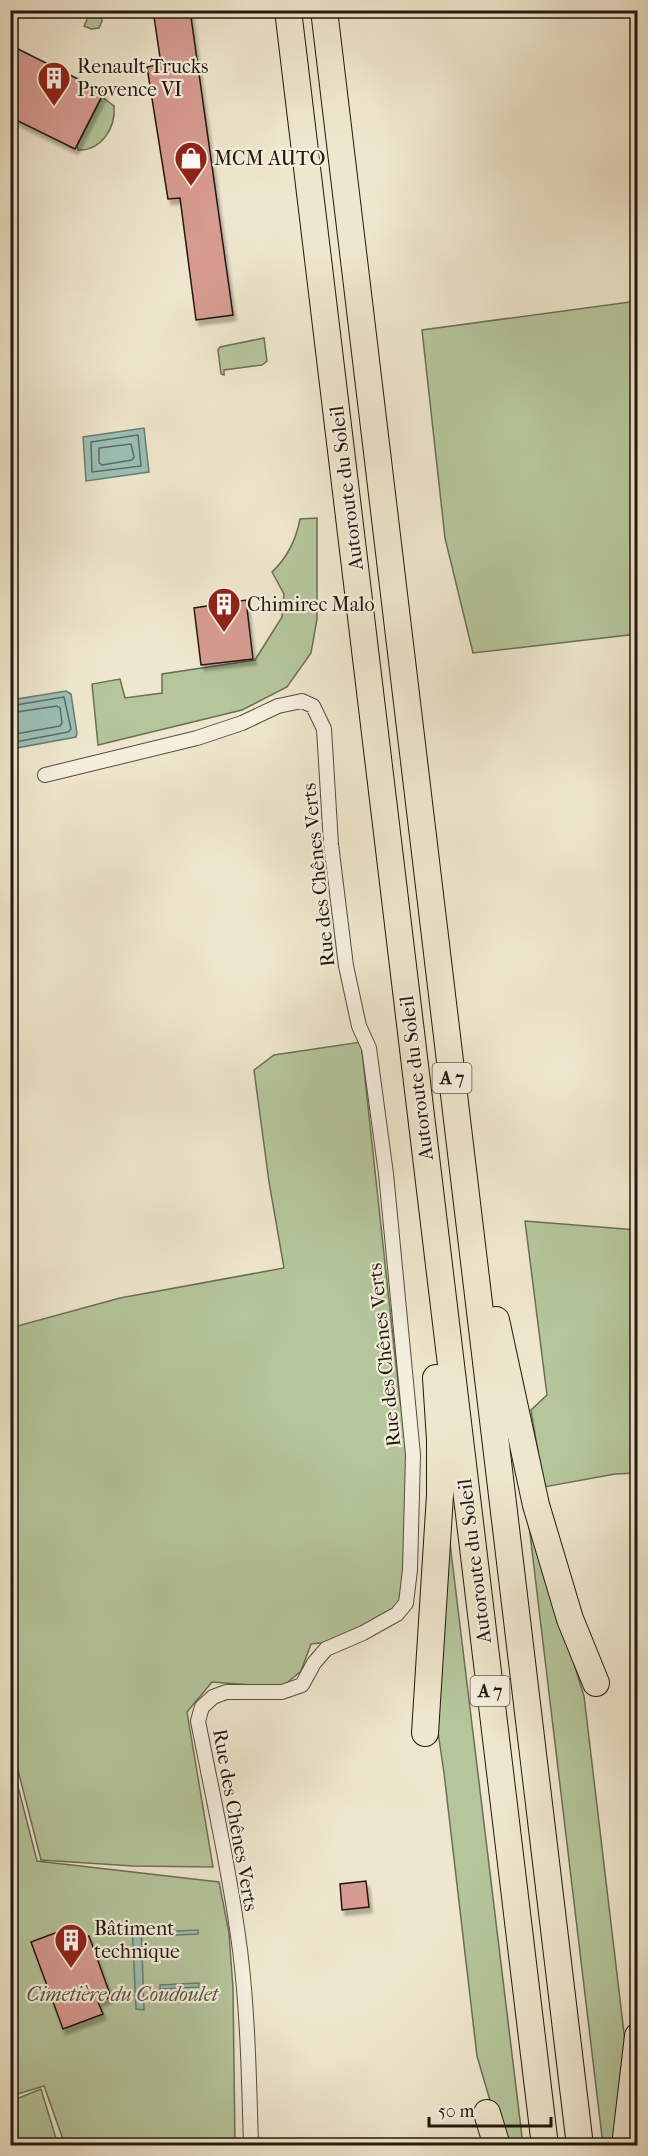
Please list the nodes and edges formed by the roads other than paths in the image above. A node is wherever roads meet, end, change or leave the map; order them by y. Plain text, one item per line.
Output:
1 (288, 10) edge
2 (324, 10) edge
3 (45, 775) dead end
4 (471, 1234) junction
5 (435, 1237) junction
6 (596, 1683) dead end
7 (425, 1733) dead end
8 (638, 2036) edge
9 (487, 2113) dead end
10 (251, 2145) edge
11 (497, 2145) edge
12 (545, 2145) edge
13 (580, 2145) edge
14 (625, 2145) edge

1 - 5 highway, Autoroute du Soleil / A 7
2 - 4 highway, Autoroute du Soleil / A 7
3 - 10 street, Rue des Chênes Verts
4 - 6 highway
4 - 13 highway, Autoroute du Soleil / A 7
5 - 7 highway
5 - 12 highway, Autoroute du Soleil / A 7
8 - 14 highway
9 - 11 highway

